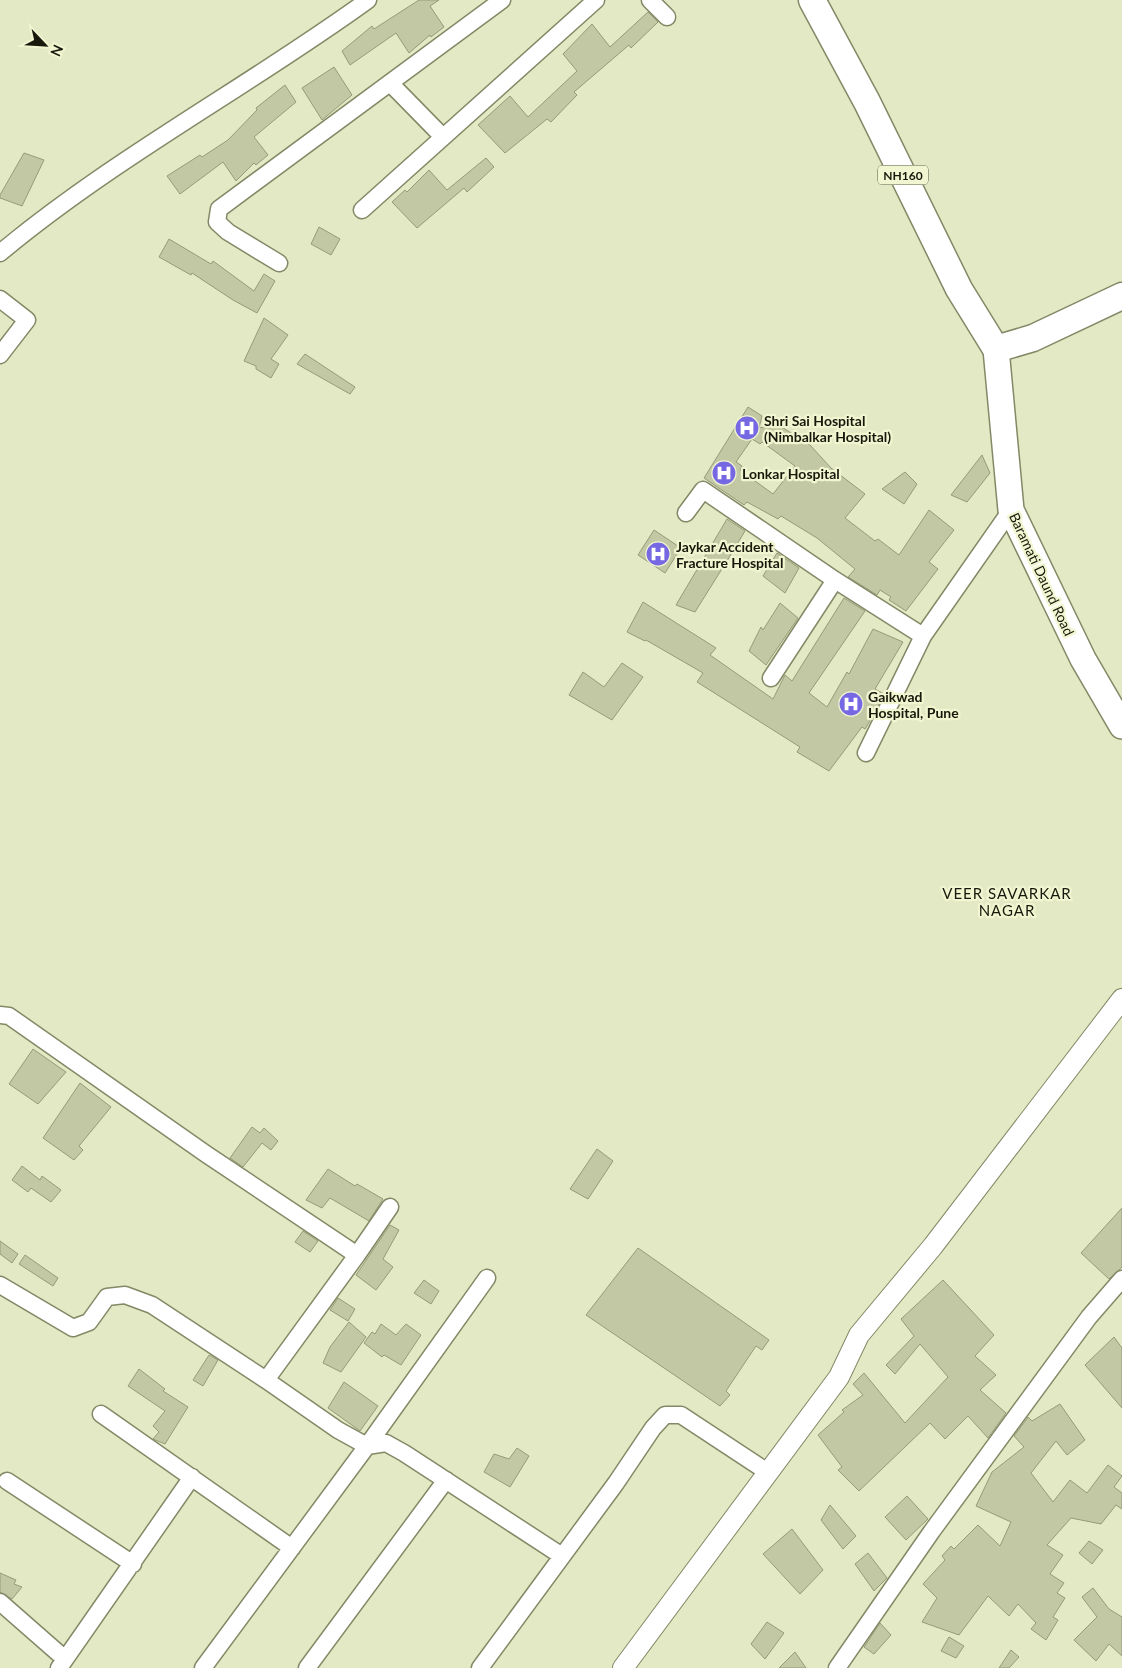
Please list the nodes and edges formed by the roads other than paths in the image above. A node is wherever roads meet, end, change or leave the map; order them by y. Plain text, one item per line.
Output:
1 (368, 0) edge
2 (502, 0) edge
3 (596, 0) edge
4 (650, 0) edge
5 (812, 0) edge
6 (667, 17) dead end
7 (391, 84) junction
8 (443, 137) junction
9 (362, 210) dead end
10 (0, 253) edge
11 (279, 263) dead end
12 (1122, 296) edge
13 (0, 299) edge
14 (996, 349) junction
15 (0, 355) edge
16 (1011, 510) junction
17 (686, 513) dead end
18 (835, 580) junction
19 (923, 636) junction
20 (771, 678) dead end
21 (1122, 726) edge
22 (866, 754) dead end
23 (1122, 1000) edge
24 (0, 1014) edge
25 (390, 1207) dead end
26 (357, 1255) junction
27 (487, 1278) dead end
28 (1122, 1279) edge
29 (0, 1285) edge
30 (266, 1380) junction
31 (101, 1414) dead end
32 (367, 1446) junction
33 (769, 1473) junction
34 (192, 1477) junction
35 (7, 1480) dead end
36 (446, 1480) junction
37 (292, 1548) junction
38 (562, 1556) junction
39 (133, 1564) junction
40 (0, 1602) edge
41 (62, 1664) edge
42 (203, 1668) edge
43 (307, 1668) edge
44 (480, 1668) edge
45 (624, 1668) edge
46 (837, 1668) edge

1 - 10 street
2 - 7 street
3 - 8 street
4 - 6 street
5 - 14 highway, NH160
7 - 8 street
7 - 11 street
8 - 9 street
12 - 14 highway
13 - 15 street
14 - 16 main road, Baramati Daund Road
16 - 19 street
16 - 21 main road, Baramati Daund Road
17 - 18 street
18 - 19 street
18 - 20 street
19 - 22 street
23 - 33 street
24 - 26 street
25 - 26 street
26 - 30 street
27 - 32 street
28 - 46 street
29 - 30 street
30 - 32 street
31 - 34 street
32 - 36 street
32 - 37 street
33 - 38 street
33 - 45 street
34 - 37 street
34 - 39 street
35 - 39 street
36 - 38 street
36 - 43 street
37 - 42 street
38 - 44 street
39 - 41 street
40 - 41 street

